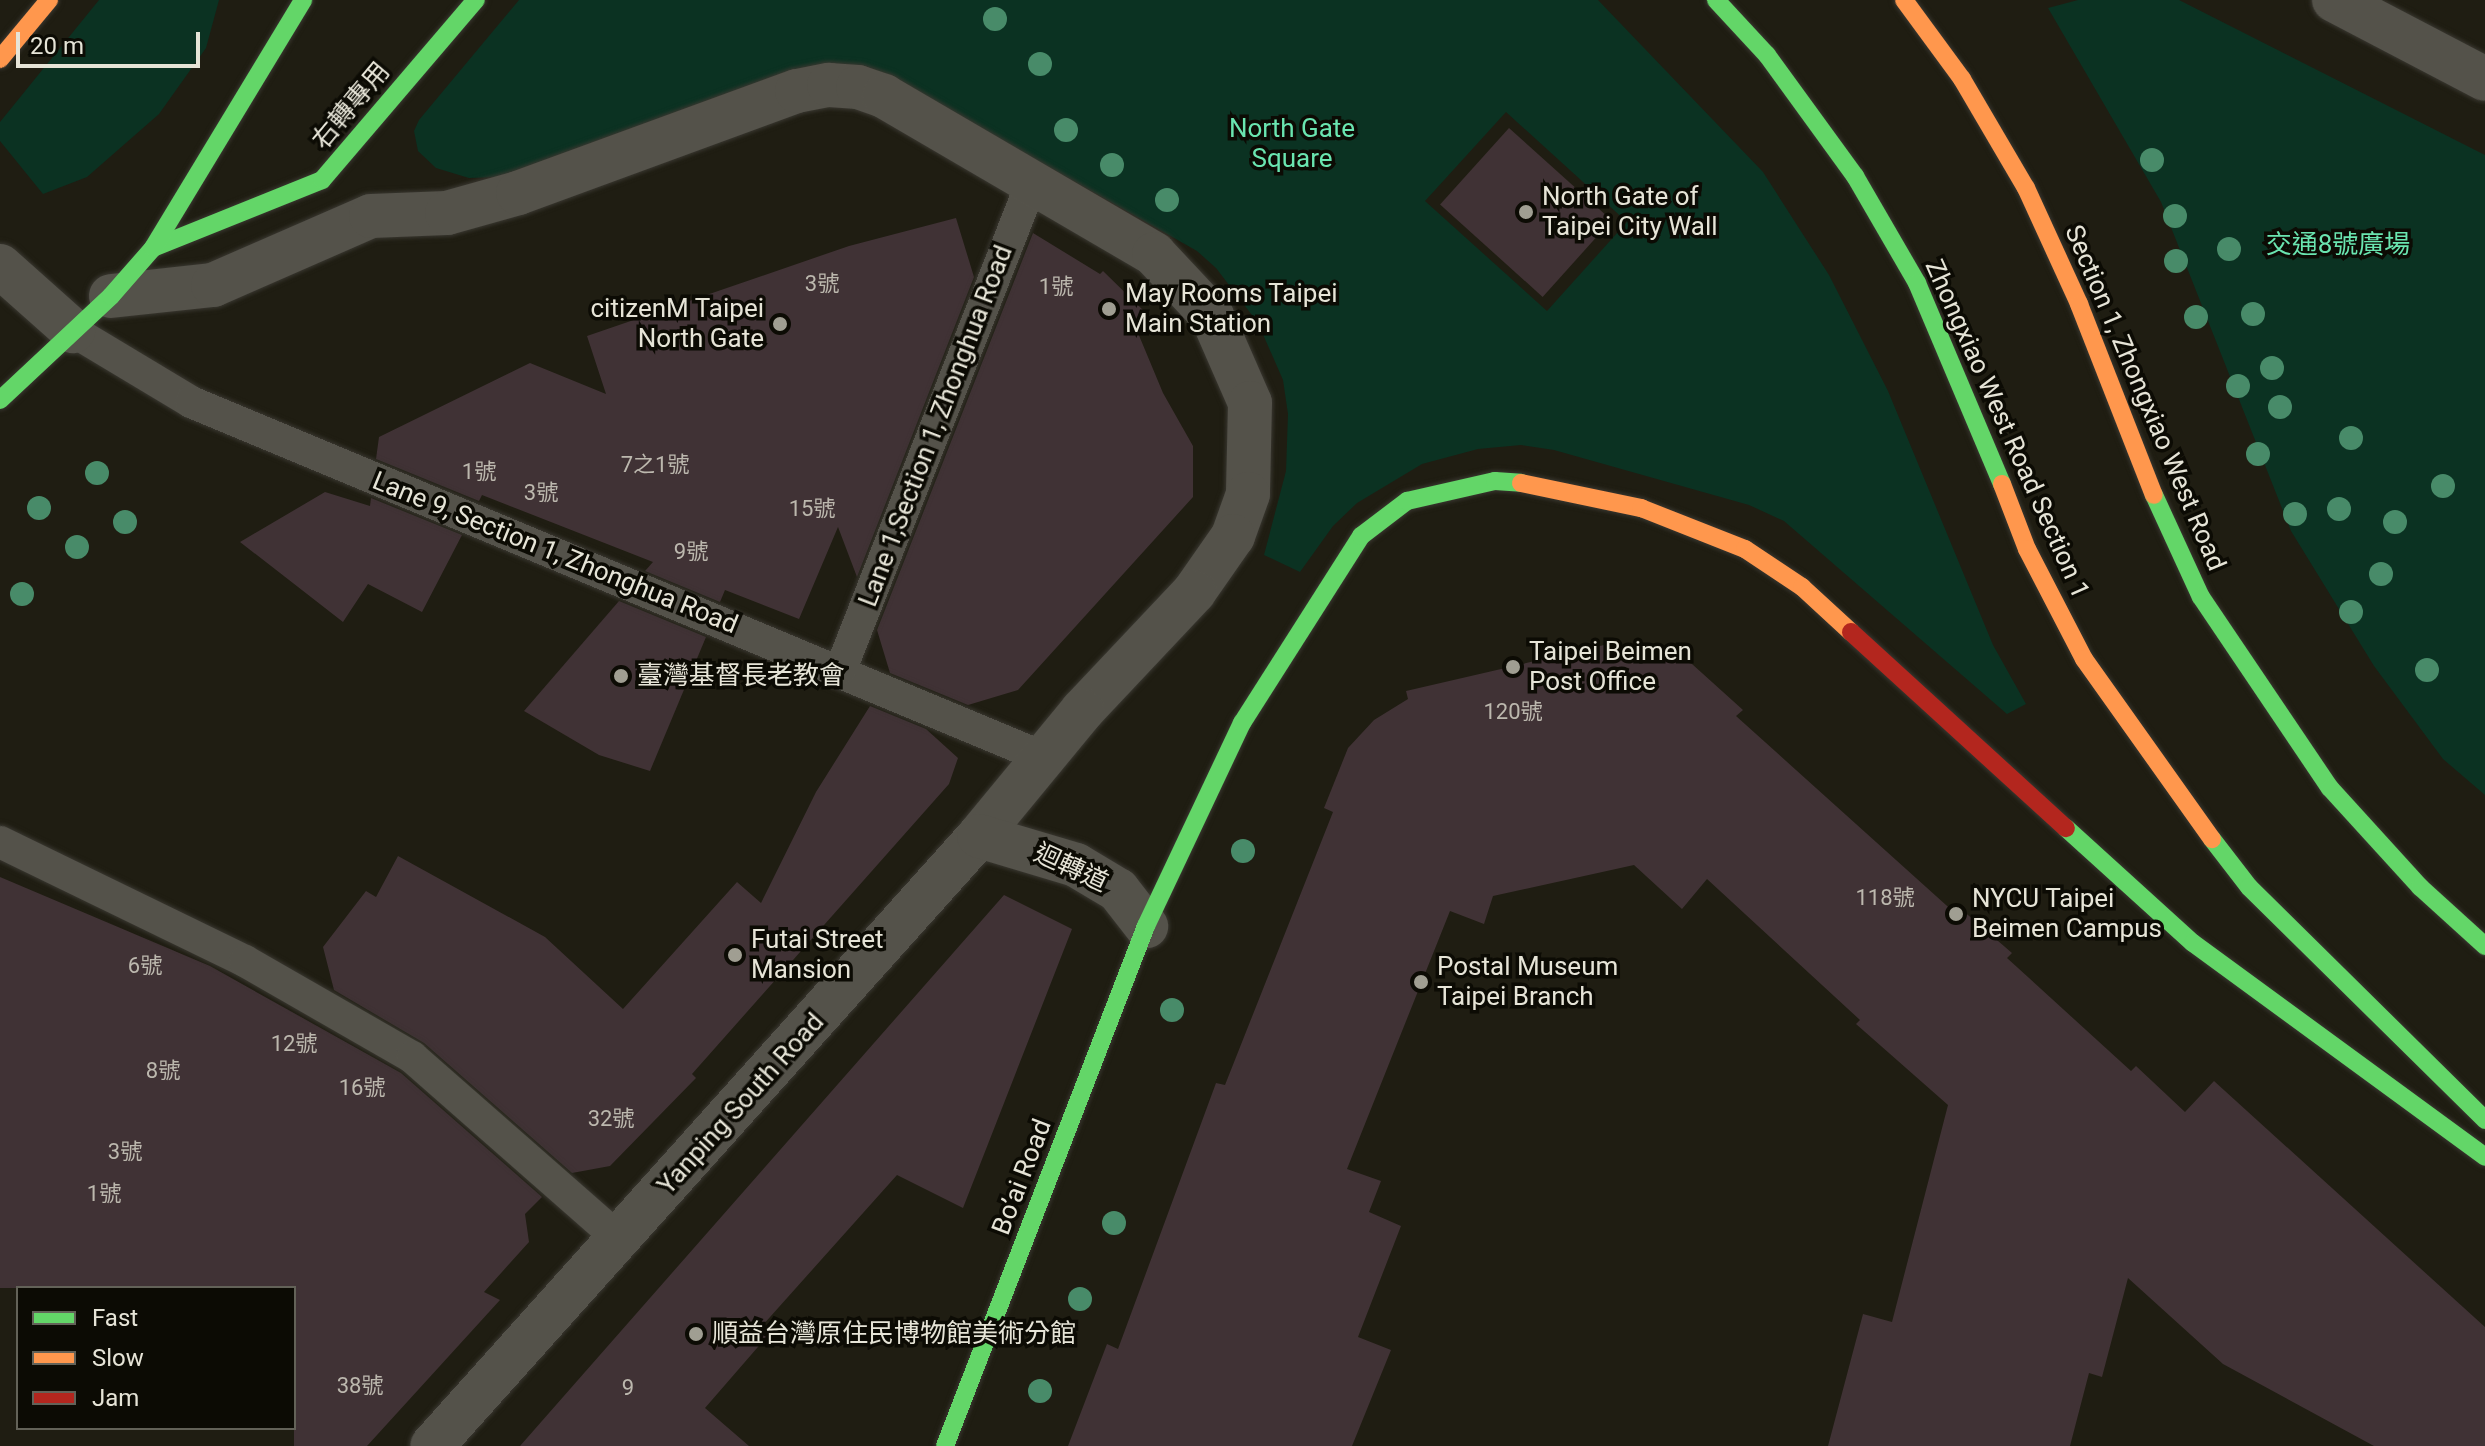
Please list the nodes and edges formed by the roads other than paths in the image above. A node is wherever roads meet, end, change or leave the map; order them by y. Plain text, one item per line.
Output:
1 (49, 0) edge
2 (303, 0) edge
3 (476, 0) edge
4 (1716, 0) edge
5 (1904, 0) edge
6 (2334, 0) edge
7 (0, 59) edge
8 (2485, 79) edge
9 (1032, 182) junction
10 (153, 248) junction
11 (0, 266) edge
12 (111, 296) junction
13 (73, 331) junction
14 (0, 400) edge
15 (841, 669) junction
16 (1045, 758) junction
17 (979, 836) junction
18 (0, 842) edge
19 (1146, 926) junction
20 (2485, 946) edge
21 (2485, 1120) edge
22 (2485, 1157) edge
23 (620, 1240) junction
24 (432, 1446) edge
25 (945, 1446) edge

1 - 7 main road
2 - 10 main road
3 - 10 main road, 右轉專用
4 - 21 main road, Zhongxiao West Road Section 1
5 - 20 main road, Section 1, Zhongxiao West Road
6 - 8 street
9 - 12 street, Yanping South Road
9 - 15 lane, Lane 1,Section 1, Zhonghua Road
9 - 16 street, Yanping South Road
10 - 12 main road
11 - 13 street
12 - 13 main road
13 - 14 main road
13 - 15 lane, Lane 9, Section 1, Zhonghua Road
15 - 16 lane, Lane 9, Section 1, Zhonghua Road
16 - 17 street, Yanping South Road
17 - 19 street, 迴轉道
17 - 23 street, Yanping South Road
18 - 23 lane
19 - 22 main road, Bo’ai Road
19 - 25 main road, Bo’ai Road
23 - 24 street, Yanping South Road

